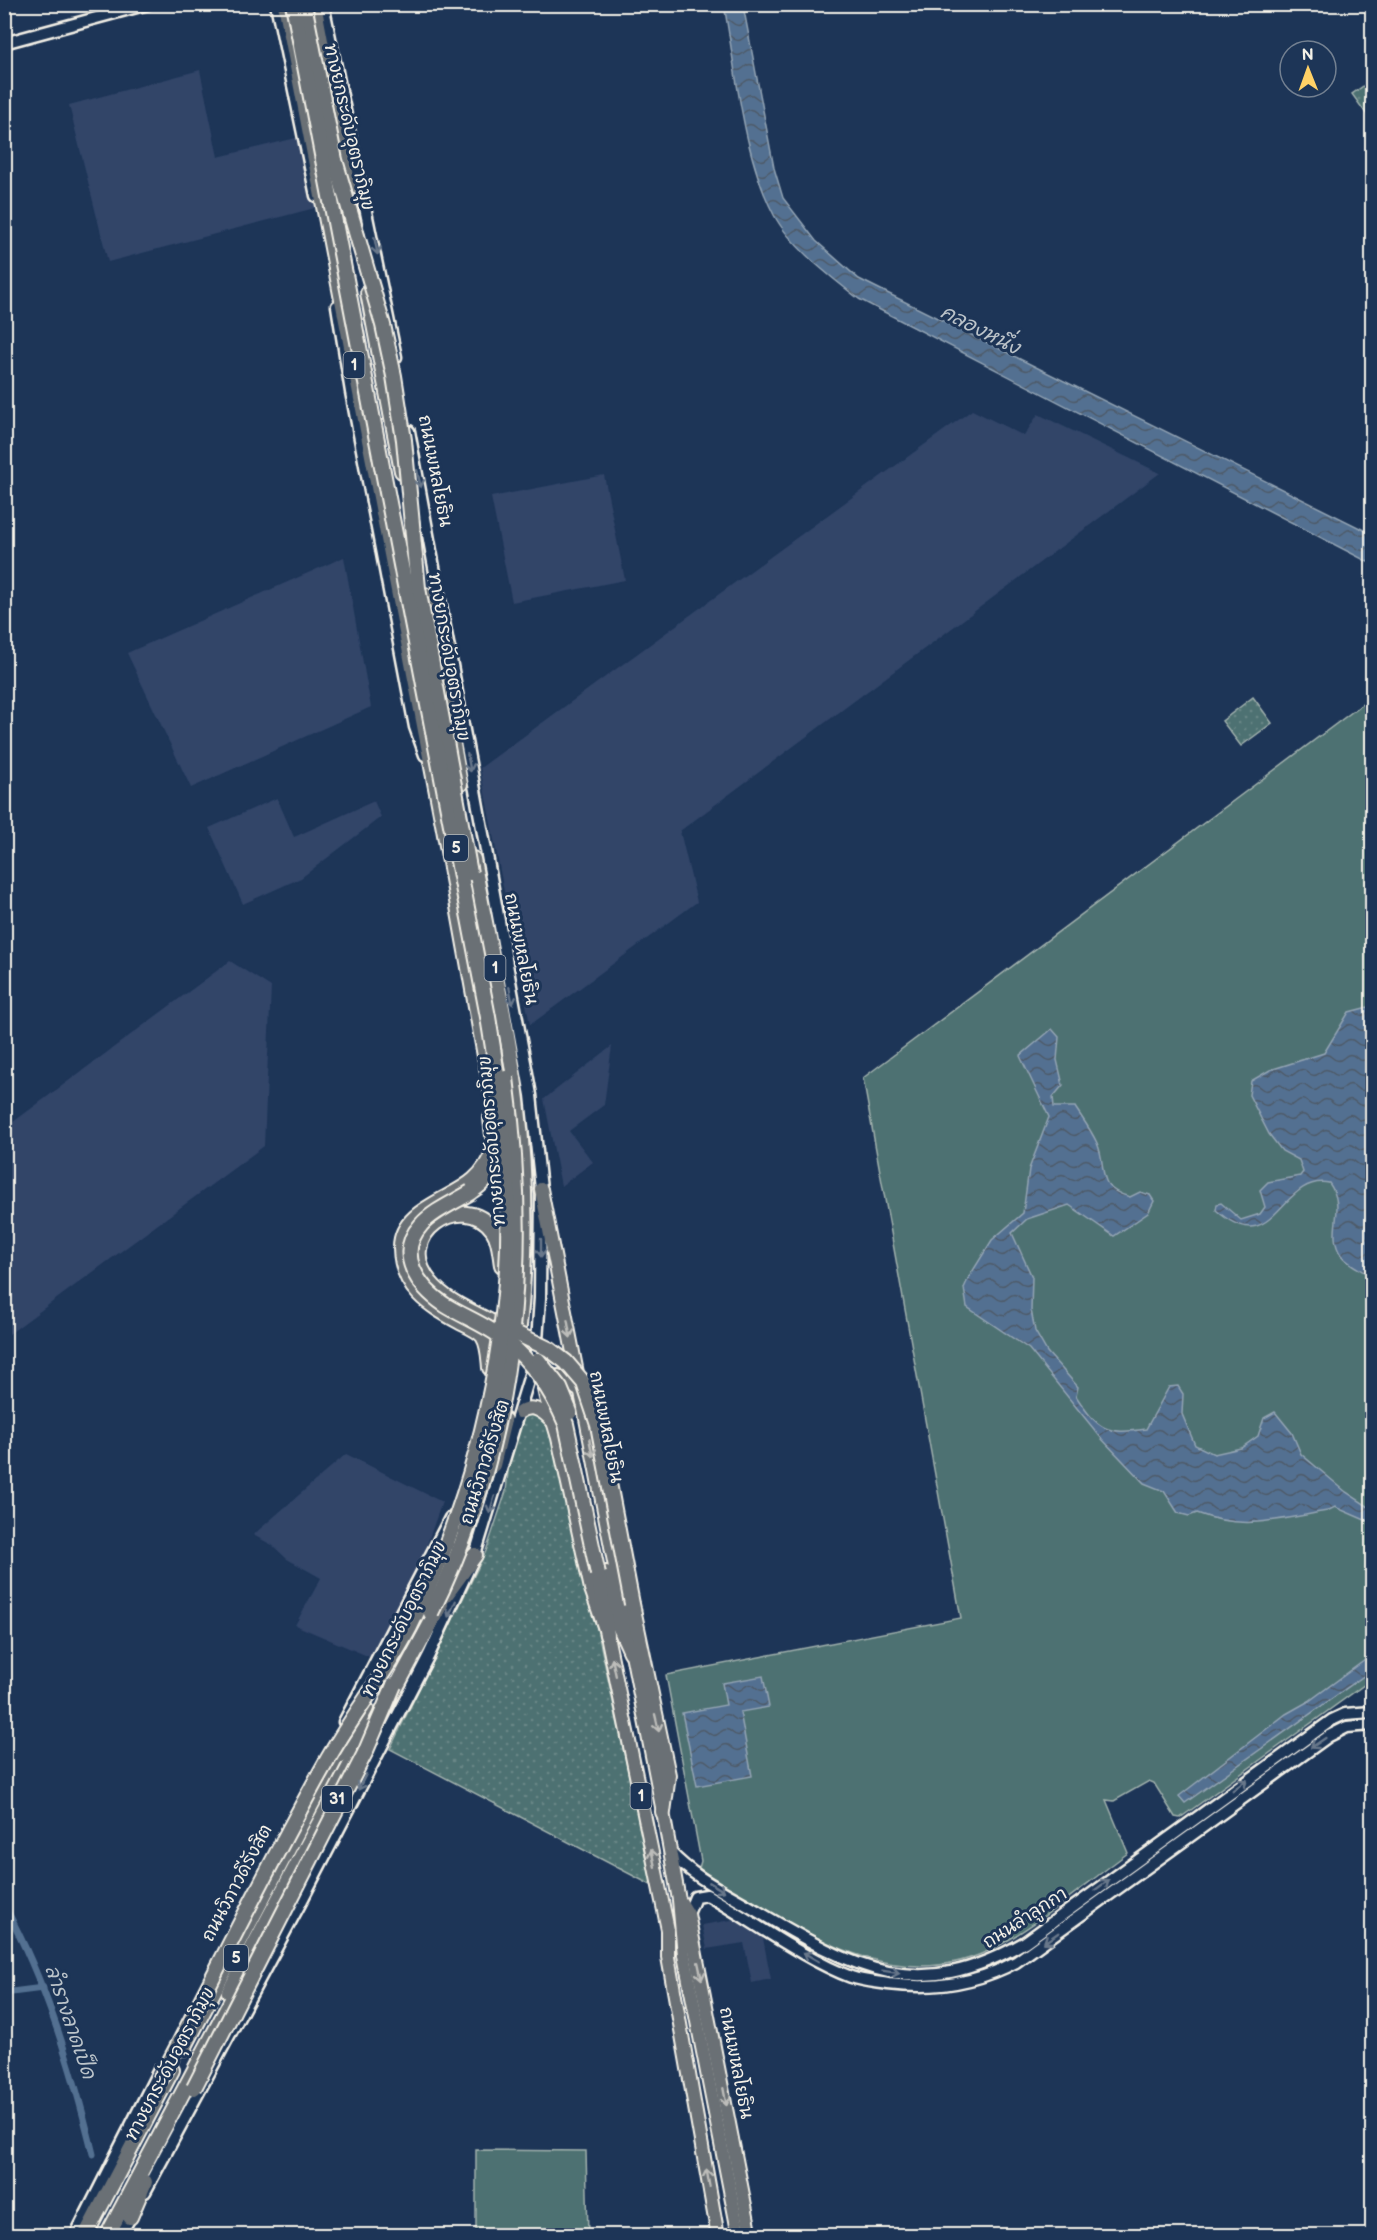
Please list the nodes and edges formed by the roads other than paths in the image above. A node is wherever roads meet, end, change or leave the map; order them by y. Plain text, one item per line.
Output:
1 (148, 4) edge
2 (276, 4) edge
3 (285, 4) edge
4 (293, 4) edge
5 (304, 4) edge
6 (314, 4) edge
7 (323, 4) edge
8 (4, 43) edge
9 (425, 595) junction
10 (448, 650) junction
11 (430, 766) junction
12 (492, 1097) junction
13 (494, 1149) junction
14 (541, 1189) junction
15 (502, 1265) junction
16 (495, 1324) junction
17 (518, 1344) joint
18 (490, 1368) junction
19 (580, 1391) junction
20 (520, 1412) junction
21 (554, 1423) junction
22 (450, 1518) junction
23 (475, 1555) junction
24 (602, 1574) junction
25 (445, 1596) junction
26 (607, 1635) junction
27 (631, 1652) junction
28 (387, 1682) junction
29 (1372, 1712) edge
30 (1372, 1725) edge
31 (337, 1736) junction
32 (332, 1766) junction
33 (663, 1812) junction
34 (1193, 1819) junction
35 (1201, 1830) junction
36 (670, 1852) junction
37 (679, 1900) junction
38 (688, 1914) junction
39 (668, 1930) junction
40 (715, 2131) junction
41 (130, 2217) junction
42 (79, 2235) edge
43 (91, 2235) edge
44 (101, 2235) edge
45 (108, 2235) edge
46 (120, 2235) edge
47 (718, 2235) edge
48 (731, 2235) edge
49 (739, 2235) edge
50 (751, 2235) edge

1 - 8 main road
2 - 11 main road, 1
3 - 11 highway, 1
4 - 28 highway, ทางยกระดับอุตราภิมุข / 5, bridge
5 - 28 highway, ทางยกระดับอุตราภิมุข / 5, bridge
6 - 9 highway, ถนนพหลโยธิน / 1
7 -> 10 main road, ถนนพหลโยธิน / 1
9 - 10 highway
9 - 17 highway, ถนนพหลโยธิน / 1
10 -> 14 main road, ถนนพหลโยธิน / 1
11 - 12 highway, 1
12 - 13 highway, 1
12 - 15 highway, 1
13 - 18 highway
13 - 24 highway, bridge
14 -> 19 main road, ถนนพหลโยธิน / 1
14 -> 20 main road, ถนนวิภาวดีรังสิต / 31
15 - 16 highway
15 - 18 highway, ถนนวิภาวดีรังสิต / 31
16 - 24 highway, bridge
16 -> 33 highway, bridge
17 - 25 highway, ถนนวิภาวดีรังสิต / 31
18 - 22 highway, ถนนวิภาวดีรังสิต / 31
19 - 21 main road, ถนนพหลโยธิน
19 -> 27 main road, ถนนพหลโยธิน / 1
20 - 21 main road
20 -> 23 main road, ถนนวิภาวดีรังสิต / 31
21 - 26 main road, ถนนพหลโยธิน / 1
22 - 31 main road, ถนนวิภาวดีรังสิต / 31
22 - 32 highway, ถนนวิภาวดีรังสิต / 31
23 - 25 highway
23 -> 41 main road, ถนนวิภาวดีรังสิต / 31
24 - 26 highway
24 - 27 highway
25 - 45 highway, ถนนวิภาวดีรังสิต / 31
39 -> 26 main road, ถนนพหลโยธิน / 1
27 - 33 main road, ถนนพหลโยธิน / 1
28 - 41 highway, 5, bridge
28 - 42 highway, 5, bridge
28 - 43 highway, ทางยกระดับอุตราภิมุข / 5, bridge
28 - 44 highway, ทางยกระดับอุตราภิมุข / 5, bridge
34 -> 29 main road, ถนนลำลูกกา
30 -> 35 main road, ถนนลำลูกกา
31 - 32 highway
31 - 42 main road, ถนนวิภาวดีรังสิต / 31
32 - 42 highway, ถนนวิภาวดีรังสิต / 31
33 - 36 main road, ถนนพหลโยธิน / 1
34 - 35 main road
36 -> 34 main road, ถนนลำลูกกา
35 -> 38 main road, ถนนลำลูกกา
36 - 37 main road, ถนนพหลโยธิน / 1
37 - 38 main road, ถนนพหลโยธิน / 1
37 - 40 main road, ถนนพหลโยธิน
38 -> 50 main road, ถนนพหลโยธิน / 1
39 - 40 main road, ถนนพหลโยธิน
47 -> 39 main road, ถนนพหลโยธิน / 1
40 - 48 main road, ถนนพหลโยธิน
40 - 49 main road, ถนนพหลโยธิน
41 - 46 main road, ถนนวิภาวดีรังสิต / 31

